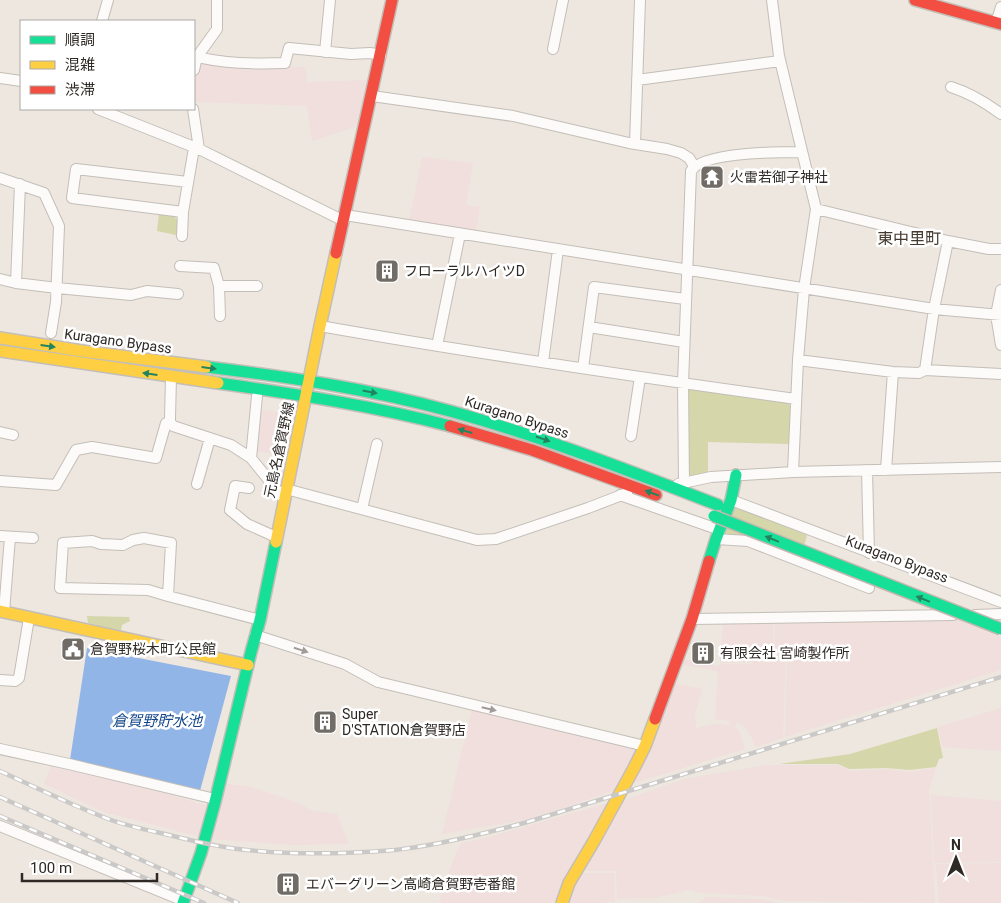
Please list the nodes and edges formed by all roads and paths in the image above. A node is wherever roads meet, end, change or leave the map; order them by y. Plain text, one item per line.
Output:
1 (108, 0) edge
2 (217, 0) edge
3 (330, 0) edge
4 (392, 0) edge
5 (563, 0) edge
6 (640, 0) edge
7 (772, 0) edge
8 (915, 0) edge
9 (1001, 7) edge
10 (102, 20) edge
11 (999, 23) edge
12 (553, 49) dead end
13 (325, 52) junction
14 (381, 54) junction
15 (195, 57) edge
16 (780, 61) junction
17 (0, 78) edge
18 (637, 80) junction
19 (20, 81) edge
20 (951, 87) dead end
21 (372, 96) junction
22 (101, 110) edge
23 (193, 110) edge
24 (1001, 114) edge
25 (635, 144) junction
26 (196, 148) junction
27 (802, 152) junction
28 (694, 166) junction
29 (0, 178) edge
30 (188, 182) junction
31 (20, 184) junction
32 (816, 209) junction
33 (183, 212) junction
34 (345, 218) junction
35 (460, 234) junction
36 (182, 236) dead end
37 (948, 240) junction
38 (1001, 249) edge
39 (558, 250) junction
40 (180, 266) dead end
41 (686, 270) junction
42 (0, 279) edge
43 (16, 283) junction
44 (219, 286) junction
45 (257, 286) dead end
46 (57, 288) junction
47 (804, 289) junction
48 (1001, 290) edge
49 (178, 294) dead end
50 (685, 299) junction
51 (934, 309) junction
52 (999, 315) edge
53 (220, 316) dead end
54 (320, 326) junction
55 (588, 327) junction
56 (52, 333) dead end
57 (0, 338) edge
58 (684, 342) junction
59 (1001, 345) edge
60 (437, 346) junction
61 (0, 352) edge
62 (798, 360) junction
63 (543, 362) junction
64 (583, 368) junction
65 (925, 370) junction
66 (893, 372) junction
67 (1001, 374) edge
68 (171, 377) junction
69 (640, 377) junction
70 (309, 381) junction
71 (682, 383) junction
72 (257, 396) dead end
73 (306, 397) junction
74 (796, 398) junction
75 (170, 422) junction
76 (495, 423) junction
77 (0, 432) edge
78 (13, 435) dead end
79 (631, 436) dead end
80 (210, 438) junction
81 (490, 438) junction
82 (377, 444) dead end
83 (252, 458) junction
84 (1001, 467) edge
85 (867, 470) junction
86 (886, 470) junction
87 (793, 472) junction
88 (736, 475) junction
89 (0, 481) edge
90 (197, 484) dead end
91 (680, 484) junction
92 (249, 488) dead end
93 (285, 494) junction
94 (624, 494) junction
95 (667, 499) dead end
96 (731, 500) junction
97 (362, 509) junction
98 (709, 514) dead end
99 (718, 534) junction
100 (5, 536) edge
101 (276, 537) junction
102 (33, 538) dead end
103 (868, 553) junction
104 (873, 566) dead end
105 (868, 588) dead end
106 (168, 596) junction
107 (1001, 602) edge
108 (974, 605) dead end
109 (2, 612) edge
110 (1001, 615) edge
111 (29, 618) junction
112 (692, 619) junction
113 (260, 620) junction
114 (1001, 629) edge
115 (255, 635) junction
116 (248, 665) junction
117 (0, 680) edge
118 (645, 746) junction
119 (0, 749) edge
120 (215, 799) junction
121 (0, 826) edge
122 (184, 902) edge
123 (562, 903) edge

1 - 10 street
2 - 15 street
3 - 13 street
4 - 14 main road, 元島名倉賀野線
5 - 12 street
6 - 18 street
7 - 16 street
8 - 11 main road
9 - 11 street
13 - 14 street
13 - 15 street
14 - 21 main road, 元島名倉賀野線
16 - 18 street
16 - 27 street
17 - 19 street
18 - 25 street
20 - 24 street
21 - 25 street
21 - 34 main road, 元島名倉賀野線
22 - 26 street
23 - 26 street
25 - 28 street
26 - 30 street
26 - 34 street
27 - 28 street
27 - 32 street
28 - 41 street
29 - 31 street
30 - 33 street
30 - 33 street
31 - 43 street
31 - 46 street
32 - 37 street
32 - 47 street
33 - 36 street
34 - 35 street
34 - 54 main road, 元島名倉賀野線
35 - 39 street
35 - 60 street
37 - 38 street
37 - 51 street
39 - 41 street
39 - 63 street
40 - 44 street
41 - 47 street
41 - 50 street
42 - 43 street
43 - 46 street
44 - 45 street
44 - 53 street
46 - 49 street
46 - 56 street
47 - 51 street
47 - 62 street
48 - 52 street
50 - 55 street
50 - 58 street
51 - 52 street
51 - 65 street
52 - 59 street
54 - 60 street
54 - 70 main road, 元島名倉賀野線
55 - 58 street
55 - 64 street
57 -> 70 main road, Kuragano Bypass
58 - 71 street
60 - 63 street
68 -> 61 main road, Kuragano Bypass
62 - 66 street
62 - 74 street
63 - 64 street
64 - 69 street
65 - 66 street
65 - 67 street
66 - 86 street
68 - 73 main road, Kuragano Bypass
68 - 75 street
69 - 71 street
69 - 79 street
70 - 73 main road, 元島名倉賀野線
70 -> 76 main road, Kuragano Bypass
71 - 74 street
71 - 91 street
72 - 83 street
81 -> 73 main road, Kuragano Bypass
73 - 93 main road, 元島名倉賀野線
74 - 87 street
75 - 80 street
75 - 89 street
76 - 91 main road
76 -> 104 main road, Kuragano Bypass
77 - 78 street
80 - 83 street
80 - 90 street
81 - 94 main road
95 -> 81 main road, Kuragano Bypass
82 - 97 street
83 - 93 street
84 - 86 street
85 - 86 street
85 - 87 street
85 - 103 street
87 - 88 street
88 - 91 street
88 - 96 main road
92 - 101 street
93 - 97 street
93 - 101 main road, 元島名倉賀野線
94 - 97 street
94 - 99 street
96 - 99 main road
96 - 103 street
114 -> 98 main road, Kuragano Bypass, bridge
99 - 105 street
99 - 112 main road
100 - 102 street
100 - 109 street
101 - 113 main road, 元島名倉賀野線
103 - 107 street
106 - 106 street
106 - 113 street
108 - 110 main road
109 - 111 main road
110 - 112 street
111 - 116 main road
111 - 117 street
112 - 118 main road
113 - 115 main road, 元島名倉賀野線
115 - 116 main road, 元島名倉賀野線
115 -> 118 street
116 - 120 main road, 元島名倉賀野線
118 - 123 main road
119 - 120 street
120 - 122 main road, 元島名倉賀野線
121 - 122 street

